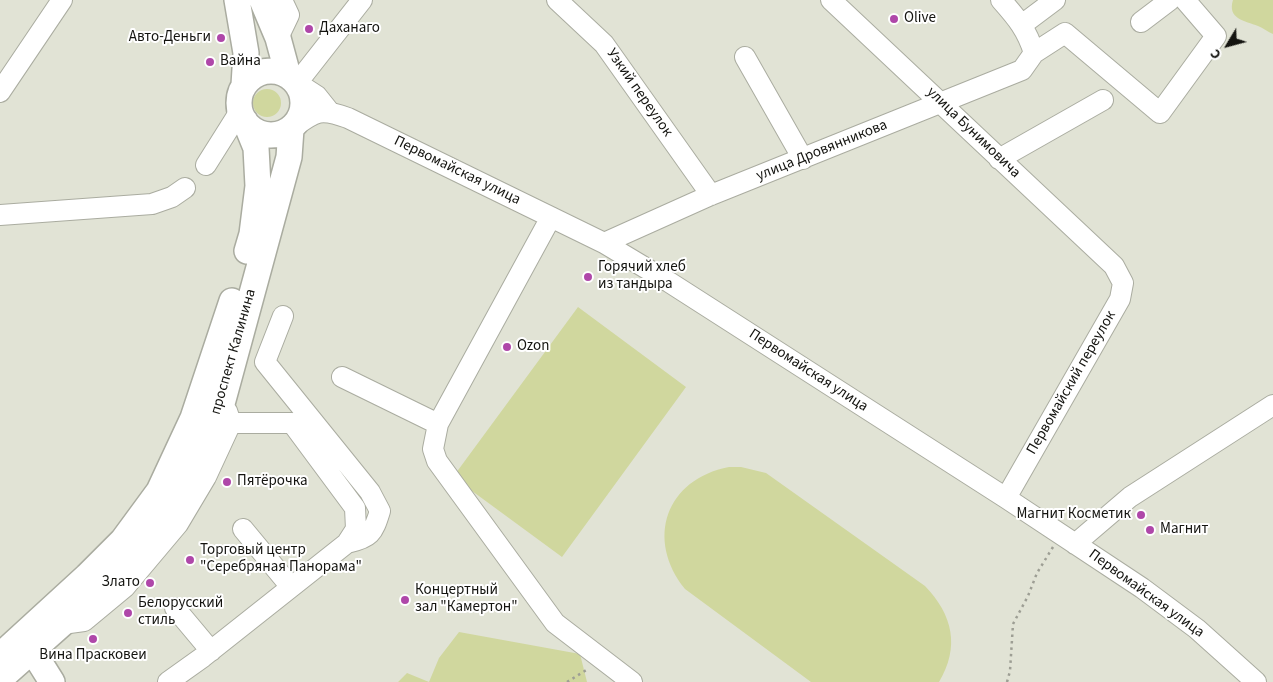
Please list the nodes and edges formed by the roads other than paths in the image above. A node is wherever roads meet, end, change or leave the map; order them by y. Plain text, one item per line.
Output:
1 (62, 0) edge
2 (237, 0) edge
3 (262, 0) edge
4 (282, 0) edge
5 (362, 0) edge
6 (557, 0) edge
7 (831, 0) edge
8 (1001, 0) edge
9 (1055, 0) edge
10 (1170, 0) edge
11 (1185, 0) edge
12 (1141, 22) dead end
13 (1023, 24) junction
14 (278, 38) junction
15 (1034, 53) junction
16 (745, 57) dead end
17 (293, 79) junction
18 (244, 85) junction
19 (0, 92) edge
20 (1103, 100) dead end
21 (942, 103) junction
22 (329, 111) junction
23 (242, 116) junction
24 (291, 128) junction
25 (803, 159) junction
26 (999, 159) junction
27 (206, 165) dead end
28 (185, 188) dead end
29 (711, 195) junction
30 (0, 215) edge
31 (551, 217) junction
32 (604, 244) junction
33 (1114, 266) joint
34 (283, 316) dead end
35 (342, 377) dead end
36 (223, 400) junction
37 (1273, 405) edge
38 (231, 423) junction
39 (438, 424) junction
40 (1006, 498) junction
41 (243, 529) dead end
42 (1068, 539) junction
43 (347, 543) junction
44 (291, 587) junction
45 (175, 608) dead end
46 (62, 624) junction
47 (32, 650) junction
48 (210, 651) junction
49 (0, 656) edge
50 (0, 679) edge
51 (52, 682) edge
52 (168, 682) edge
53 (632, 682) edge
54 (1256, 682) edge

1 - 19 street
2 - 18 main road
3 - 14 main road, проспект Калинина
4 - 14 street
5 - 17 street
6 - 29 street, Узкий переулок
7 - 21 street, улица Бунимовича
8 - 13 street
9 - 13 street
10 - 12 street
11 - 15 street, улица Дровянникова
13 - 15 street
14 - 17 main road, проспект Калинина
15 - 21 street, улица Дровянникова
16 - 25 street
17 - 18 main road
17 - 22 street, Первомайская улица
17 - 24 main road, проспект Калинина
18 - 23 main road
20 - 26 street
21 - 25 street, улица Дровянникова
21 - 26 street, улица Бунимовича
22 - 24 street
22 - 31 street, Первомайская улица
23 - 24 main road
23 - 27 street
23 - 49 main road, проспект Калинина
24 - 36 main road, проспект Калинина
25 - 29 street, улица Дровянникова
26 - 33 street, улица Бунимовича
28 - 30 street
29 - 32 street, улица Дровянникова
31 - 32 street, Первомайская улица
31 - 39 street
32 - 40 street, Первомайская улица
33 - 40 street, Первомайский переулок
34 - 43 street
35 - 39 street
36 - 38 street
36 - 46 main road, проспект Калинина
37 - 42 street
38 - 43 street
38 - 46 street
39 - 53 street
40 - 42 street, Первомайская улица
41 - 44 street
42 - 54 street, Первомайская улица
43 - 44 street
44 - 48 street
45 - 48 street
46 - 47 main road, проспект Калинина
47 - 50 main road, проспект Калинина
47 - 51 main road
48 - 52 street

